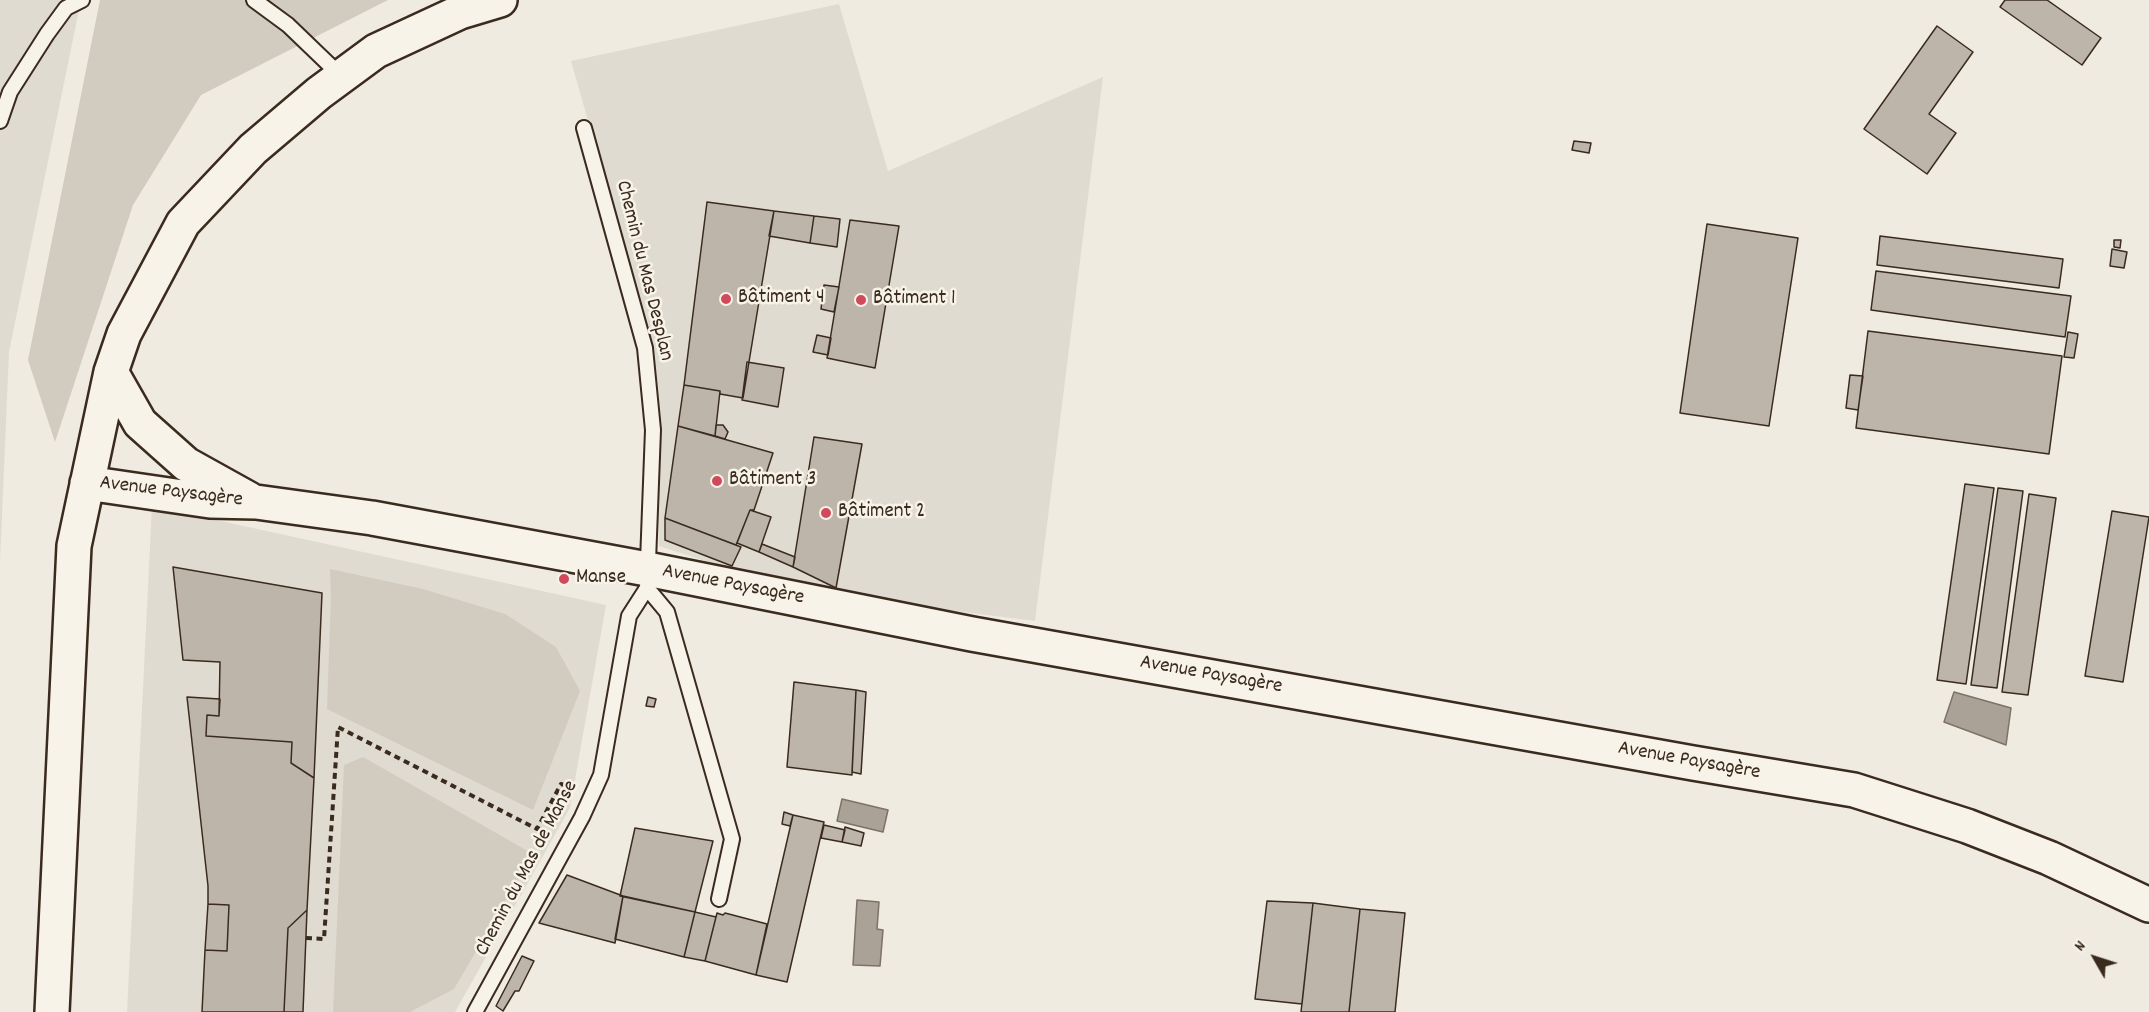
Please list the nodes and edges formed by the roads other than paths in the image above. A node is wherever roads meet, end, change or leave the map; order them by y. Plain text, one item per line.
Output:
1 (82, 0) edge
2 (254, 0) edge
3 (500, 0) edge
4 (342, 76) junction
5 (0, 121) edge
6 (584, 128) dead end
7 (111, 372) junction
8 (87, 483) junction
9 (256, 502) junction
10 (647, 578) junction
11 (719, 898) dead end
12 (2149, 905) edge
13 (51, 1012) edge
14 (475, 1012) edge

1 - 5 lane
2 - 4 lane
3 - 4 street
4 - 7 street
6 - 10 lane, Chemin du Mas Desplan
7 - 8 street
7 - 9 street, Avenue Paysagère
8 - 9 street, Avenue Paysagère
8 - 13 street
9 - 10 street, Avenue Paysagère
10 - 11 lane
10 - 12 street, Avenue Paysagère
10 - 14 lane, Chemin du Mas de Manse

